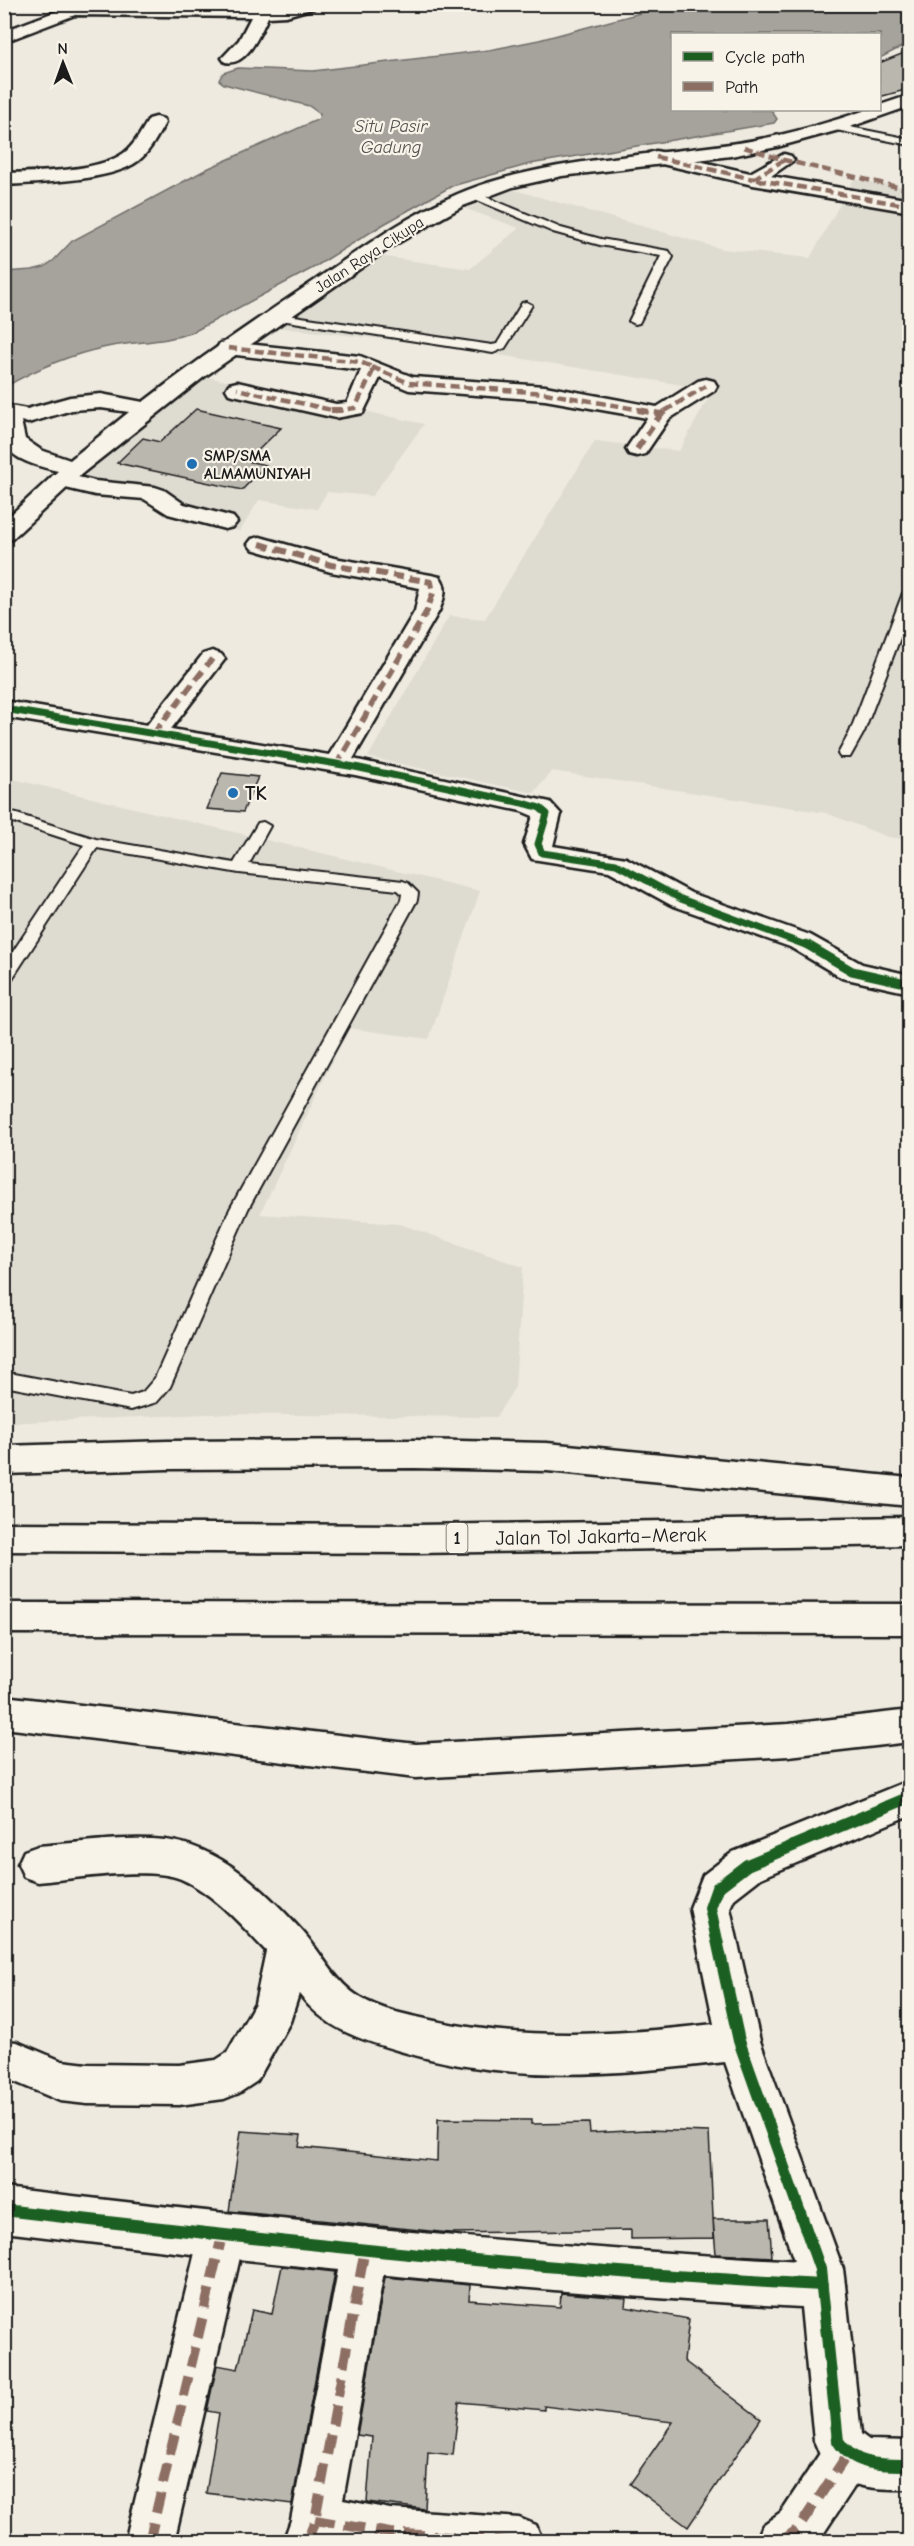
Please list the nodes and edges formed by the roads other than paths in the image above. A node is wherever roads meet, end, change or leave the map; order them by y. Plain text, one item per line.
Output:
1 (40, 4) edge
2 (308, 4) edge
3 (71, 11) junction
4 (262, 12) junction
5 (4, 37) edge
6 (231, 58) dead end
7 (909, 100) edge
8 (881, 110) edge
9 (879, 111) edge
10 (156, 123) dead end
11 (836, 127) junction
12 (909, 142) edge
13 (744, 147) junction
14 (656, 157) junction
15 (784, 160) junction
16 (753, 178) junction
17 (4, 179) edge
18 (474, 195) junction
19 (905, 199) edge
20 (526, 305) dead end
21 (274, 316) junction
22 (635, 321) dead end
23 (228, 348) junction
24 (372, 367) junction
25 (706, 386) dead end
26 (237, 389) dead end
27 (148, 409) junction
28 (661, 414) junction
29 (12, 419) edge
30 (637, 449) dead end
31 (68, 474) junction
32 (225, 522) dead end
33 (4, 534) edge
34 (260, 544) dead end
35 (909, 593) edge
36 (212, 659) dead end
37 (4, 709) edge
38 (154, 733) junction
39 (845, 754) dead end
40 (337, 764) junction
41 (4, 814) edge
42 (263, 826) dead end
43 (93, 843) junction
44 (239, 867) junction
45 (4, 978) edge
46 (909, 984) edge
47 (4, 1379) edge
48 (4, 1460) edge
49 (909, 1492) edge
50 (909, 1531) edge
51 (4, 1537) edge
52 (4, 1618) edge
53 (909, 1619) edge
54 (4, 1712) edge
55 (909, 1726) edge
56 (909, 1797) edge
57 (38, 1864) dead end
58 (288, 1945) junction
59 (739, 2041) junction
60 (4, 2061) edge
61 (4, 2210) edge
62 (222, 2236) junction
63 (365, 2249) junction
64 (821, 2277) junction
65 (847, 2455) junction
66 (909, 2465) edge
67 (311, 2531) edge
68 (149, 2541) edge
69 (519, 2541) edge
70 (780, 2541) edge

1 - 3 main road
2 - 4 main road
3 - 4 main road
3 - 5 main road
4 - 6 main road
7 - 8 main road, Jalan Raya Cikupa
9 - 11 main road, Jalan Raya Cikupa
10 - 17 main road
11 - 12 lane
11 - 13 main road, Jalan Raya Cikupa
13 - 14 main road, Jalan Raya Cikupa
13 - 15 main road
14 - 16 main road
14 - 18 main road, Jalan Raya Cikupa
15 - 16 main road
15 - 19 main road
16 - 19 main road
18 - 21 main road, Jalan Raya Cikupa
18 - 22 lane
20 - 21 lane
21 - 23 main road, Jalan Raya Cikupa
23 - 24 main road
23 - 27 main road, Jalan Raya Cikupa
24 - 26 main road
24 - 28 main road
25 - 28 main road
27 - 29 main road
27 - 31 main road, Jalan Raya Cikupa
28 - 30 main road
29 - 31 main road
31 - 32 main road
31 - 33 main road, Jalan Raya Cikupa
34 - 40 main road
35 - 39 lane
36 - 38 main road
37 - 38 main road
38 - 40 main road
40 - 46 main road
41 - 43 lane
42 - 44 lane
43 - 44 lane
43 - 45 lane
44 - 47 lane
48 - 49 main road
50 - 51 main road, Jalan Tol Jakarta–Merak / 1
52 - 53 main road
54 - 55 main road
56 - 59 main road
57 - 58 main road
58 - 59 main road
58 - 60 main road
59 - 64 main road
61 - 62 main road
62 - 63 main road
62 - 68 main road
63 - 64 main road
63 - 67 main road
64 - 65 main road
65 - 66 main road
65 - 70 main road
67 - 69 main road

